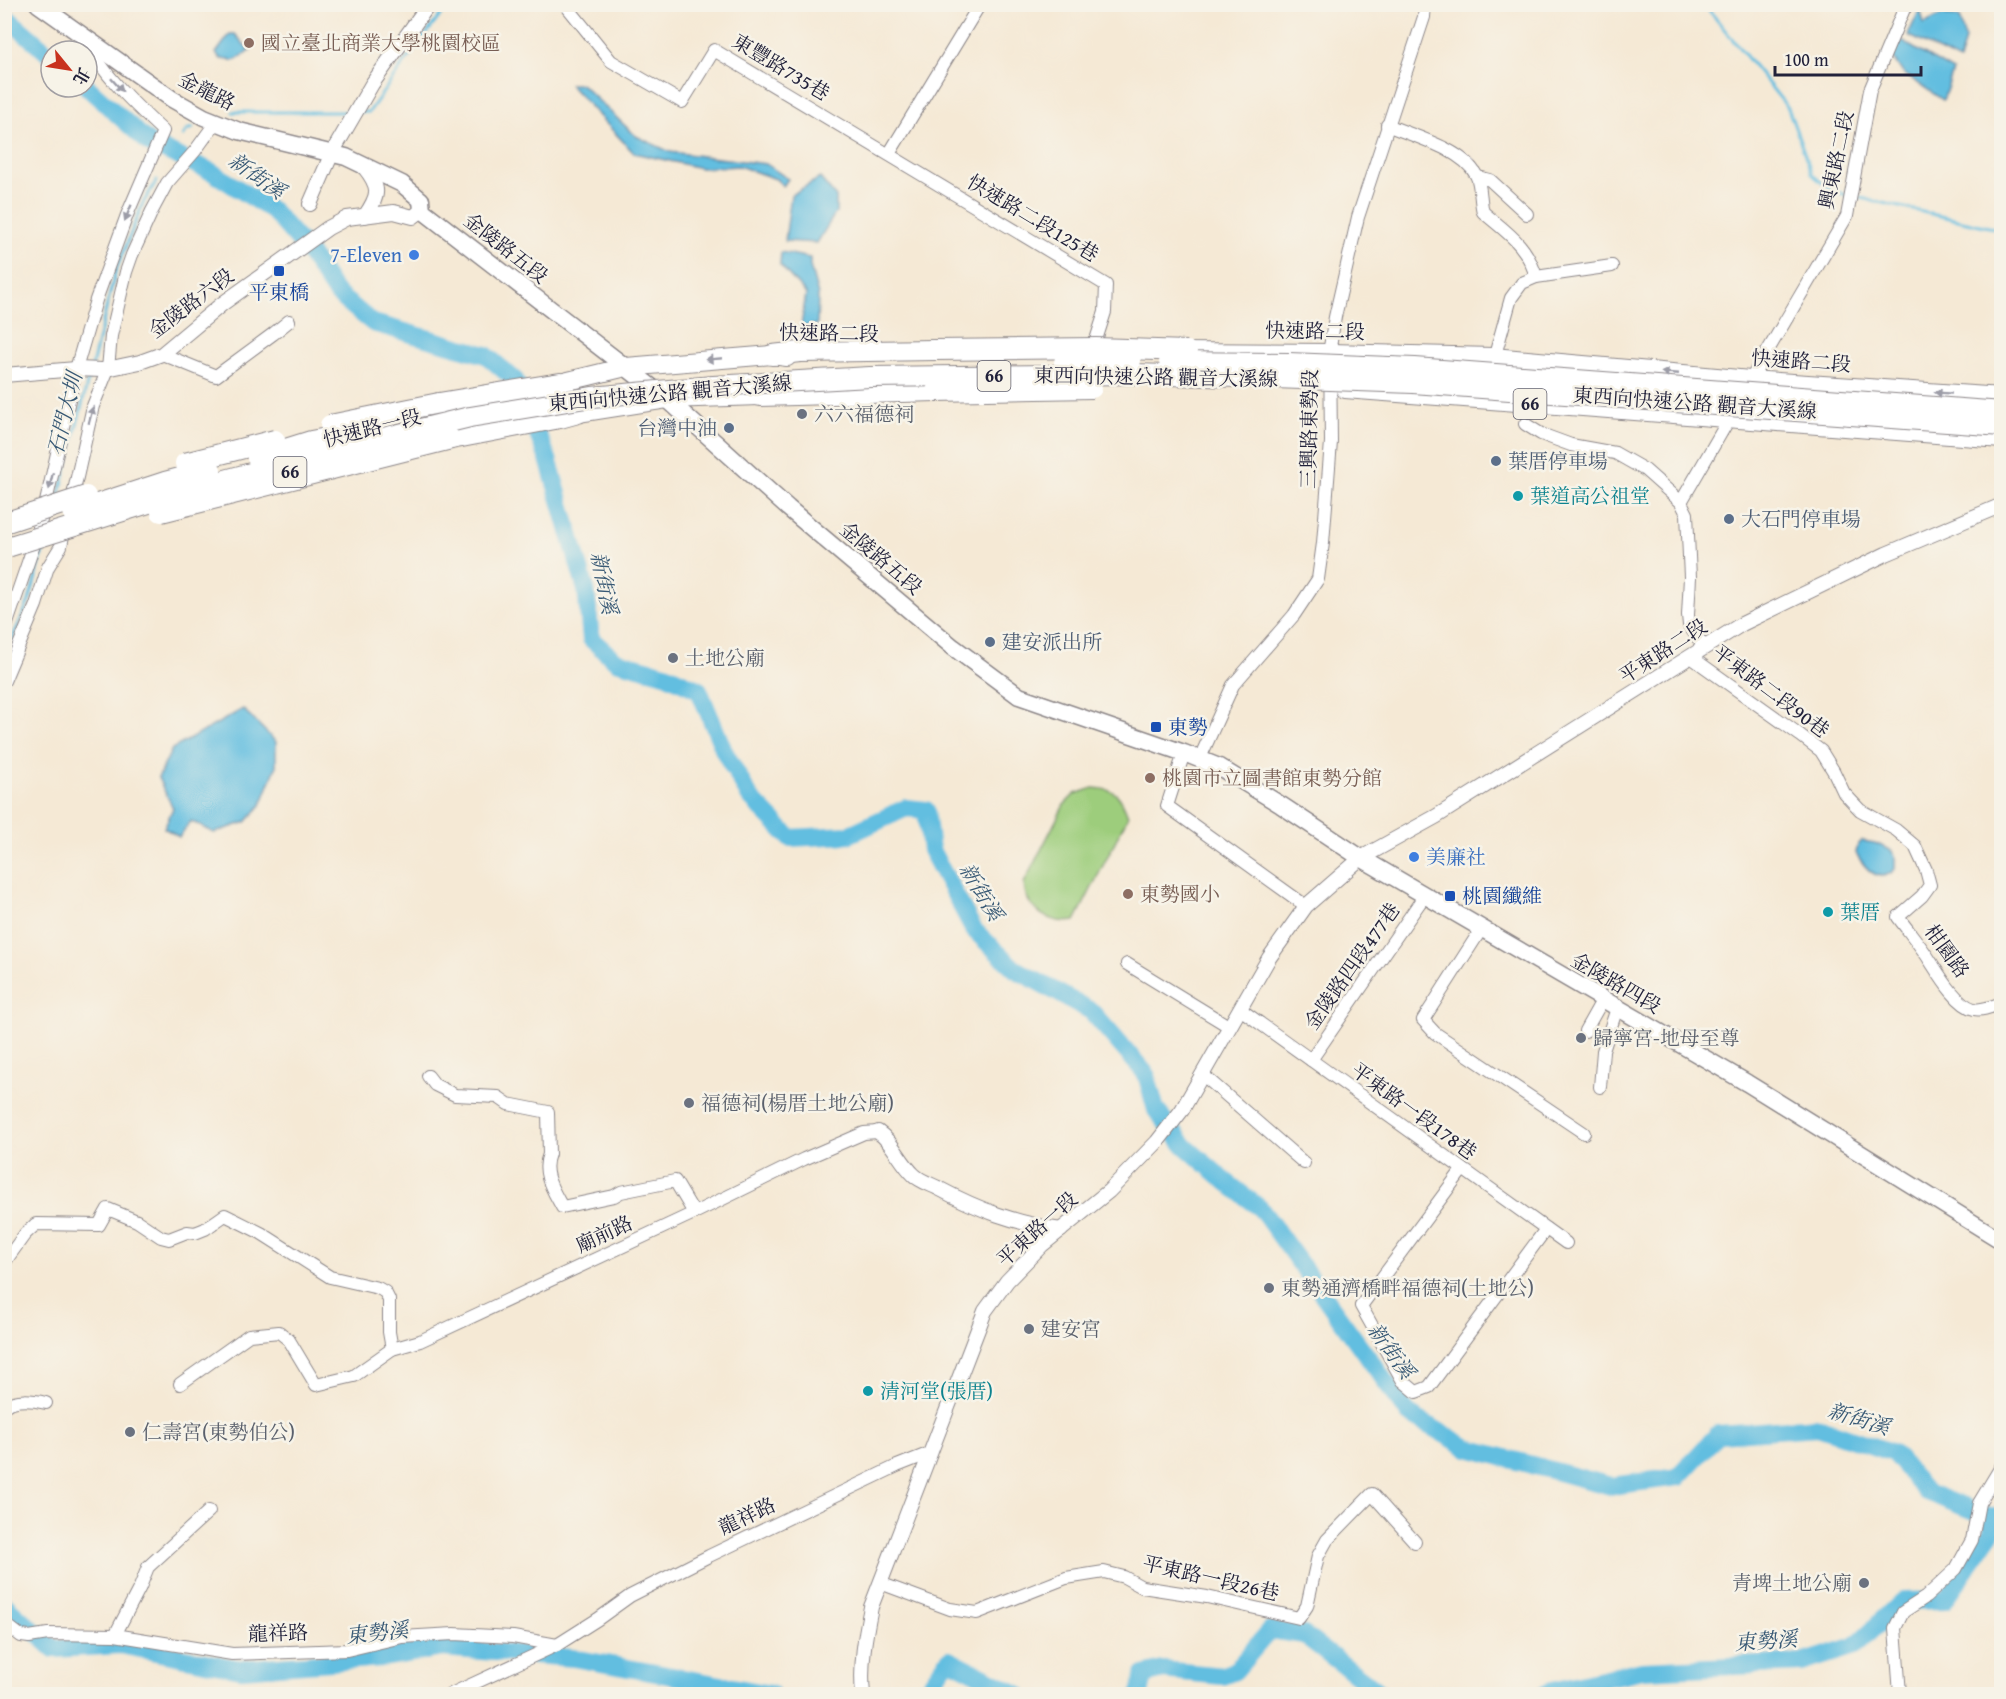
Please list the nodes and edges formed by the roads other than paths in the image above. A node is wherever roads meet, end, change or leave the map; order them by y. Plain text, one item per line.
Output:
1 (38, 4) edge
2 (429, 4) edge
3 (565, 4) edge
4 (980, 4) edge
5 (1425, 4) edge
6 (1910, 4) edge
7 (84, 38) junction
8 (216, 122) junction
9 (1387, 125) junction
10 (332, 153) junction
11 (889, 154) junction
12 (361, 163) junction
13 (1478, 177) junction
14 (310, 204) dead end
15 (422, 210) junction
16 (1527, 214) dead end
17 (365, 216) junction
18 (1612, 266) dead end
19 (1536, 277) junction
20 (289, 321) dead end
21 (1095, 342) dead end
22 (1497, 348) dead end
23 (1330, 353) junction
24 (162, 354) junction
25 (772, 355) junction
26 (626, 367) junction
27 (78, 370) junction
28 (105, 370) junction
29 (4, 375) edge
30 (1750, 380) junction
31 (552, 385) joint
32 (1330, 388) junction
33 (1580, 388) junction
34 (511, 393) junction
35 (760, 396) junction
36 (2001, 397) edge
37 (667, 399) junction
38 (2001, 412) edge
39 (565, 414) joint
40 (1730, 419) junction
41 (524, 421) junction
42 (1525, 424) dead end
43 (2001, 426) edge
44 (2001, 439) edge
45 (1682, 502) junction
46 (69, 503) junction
47 (2001, 505) edge
48 (45, 512) junction
49 (4, 523) edge
50 (4, 528) edge
51 (4, 534) edge
52 (61, 538) junction
53 (35, 546) junction
54 (4, 548) edge
55 (4, 553) edge
56 (4, 562) edge
57 (4, 632) edge
58 (1704, 647) junction
59 (1691, 657) junction
60 (4, 681) edge
61 (1192, 756) junction
62 (1360, 858) junction
63 (1425, 895) junction
64 (1305, 906) junction
65 (1898, 917) joint
66 (1482, 928) junction
67 (1127, 964) dead end
68 (1610, 1003) junction
69 (2001, 1004) edge
70 (1240, 1009) junction
71 (1230, 1027) junction
72 (1584, 1031) dead end
73 (1311, 1060) junction
74 (1202, 1074) junction
75 (428, 1076) dead end
76 (1600, 1087) dead end
77 (878, 1132) joint
78 (1584, 1133) dead end
79 (1304, 1164) dead end
80 (1462, 1170) junction
81 (694, 1213) junction
82 (1546, 1229) junction
83 (1061, 1230) junction
84 (2001, 1241) edge
85 (1566, 1243) dead end
86 (4, 1263) edge
87 (392, 1349) junction
88 (180, 1384) dead end
89 (46, 1403) dead end
90 (4, 1406) edge
91 (930, 1453) junction
92 (2001, 1465) edge
93 (209, 1511) dead end
94 (1415, 1542) dead end
95 (880, 1583) junction
96 (4, 1623) edge
97 (115, 1635) junction
98 (557, 1645) junction
99 (451, 1695) edge
100 (863, 1695) edge
101 (1900, 1695) edge

1 - 7 main road, 金龍路
2 - 10 street
3 - 11 street, 東豐路735巷
4 - 11 street
5 - 9 street, 三興路東勢段
6 - 30 street, 興東路二段
7 - 8 main road, 金龍路
7 -> 27 street
8 - 10 main road, 金龍路
8 - 28 street
9 - 13 street
9 - 23 street, 三興路東勢段
10 - 12 main road, 金龍路
10 - 14 street
11 - 21 street, 快速路二段125巷
12 - 15 main road, 金龍路
12 - 17 street
13 - 16 street
13 - 19 street
15 - 17 street
15 - 26 main road, 金陵路五段
17 - 24 street, 金陵路六段
18 - 19 street
19 - 22 street
20 - 24 street
23 - 25 main road, 快速路二段 / 66
30 -> 23 main road, 快速路二段 / 66
23 - 32 street, 三興路東勢段
24 - 28 street, 金陵路六段
25 -> 26 main road, 快速路二段 / 66
25 - 33 highway, bridge
26 - 31 main road, 66
26 - 37 main road, 金陵路五段
27 - 28 street, 金陵路六段
27 - 29 street, 金陵路六段
27 -> 48 street
46 -> 28 street
36 -> 30 main road, 快速路二段 / 66
30 - 40 street, 興東路二段
31 - 34 highway
32 - 35 main road, 66
32 - 40 main road, 66
32 - 61 street, 三興路東勢段
33 - 35 highway, bridge
33 - 38 highway, 東西向快速公路 觀音大溪線 / 66, bridge
33 - 43 highway, 東西向快速公路 觀音大溪線 / 66, bridge
33 - 51 highway, 東西向快速公路 觀音大溪線 / 66, bridge
33 - 54 highway, 東西向快速公路 觀音大溪線 / 66, bridge
34 - 46 main road, 快速路一段 / 66
34 - 49 highway, bridge
35 - 37 main road, 66
37 - 39 main road, 66
37 - 61 main road, 金陵路五段
39 - 41 highway
40 - 44 main road, 66
40 - 45 street, 興東路二段
41 - 52 main road, 快速路一段 / 66
41 - 56 highway, bridge
42 - 45 street
45 - 58 street
46 - 48 main road, 66
46 - 52 street
47 - 58 street, 平東路二段
48 - 50 main road, 66
48 - 53 street
52 - 53 main road, 66, bridge
52 - 60 street
53 - 55 main road, 66
53 - 57 street
58 - 59 street, 平東路二段
59 - 62 street, 平東路二段
59 - 65 street, 平東路二段90巷
61 - 62 main road, 金陵路五段
61 - 64 street, 三興路東勢段
62 - 63 main road, 金陵路四段
62 - 64 street, 平東路一段
63 - 66 main road, 金陵路四段
63 - 73 street, 金陵路四段477巷
64 - 70 street, 平東路一段
65 - 69 street, 柑園路
66 - 68 main road, 金陵路四段
66 - 78 street
67 - 71 street
68 - 72 street
68 - 76 street
68 - 84 main road, 金陵路四段
70 - 71 street, 平東路一段
70 - 73 street, 平東路一段178巷
71 - 74 street, 平東路一段
73 - 80 street, 平東路一段178巷
74 - 79 street
74 - 83 street, 平東路一段
75 - 81 street
77 - 81 street, 廟前路
77 - 83 street, 廟前路
80 - 82 street, 平東路一段178巷
80 - 82 street
81 - 87 street, 廟前路
82 - 85 street, 平東路一段178巷
83 - 91 street, 平東路一段
86 - 87 street
87 - 88 street, 廟前路
89 - 90 street
91 - 95 street, 平東路一段
91 - 98 street, 龍祥路
92 - 101 street
93 - 97 street
94 - 95 street, 平東路一段26巷
95 - 100 street, 平東路一段
96 - 97 street, 龍祥路
97 - 98 street, 龍祥路
98 - 99 street, 龍祥路

